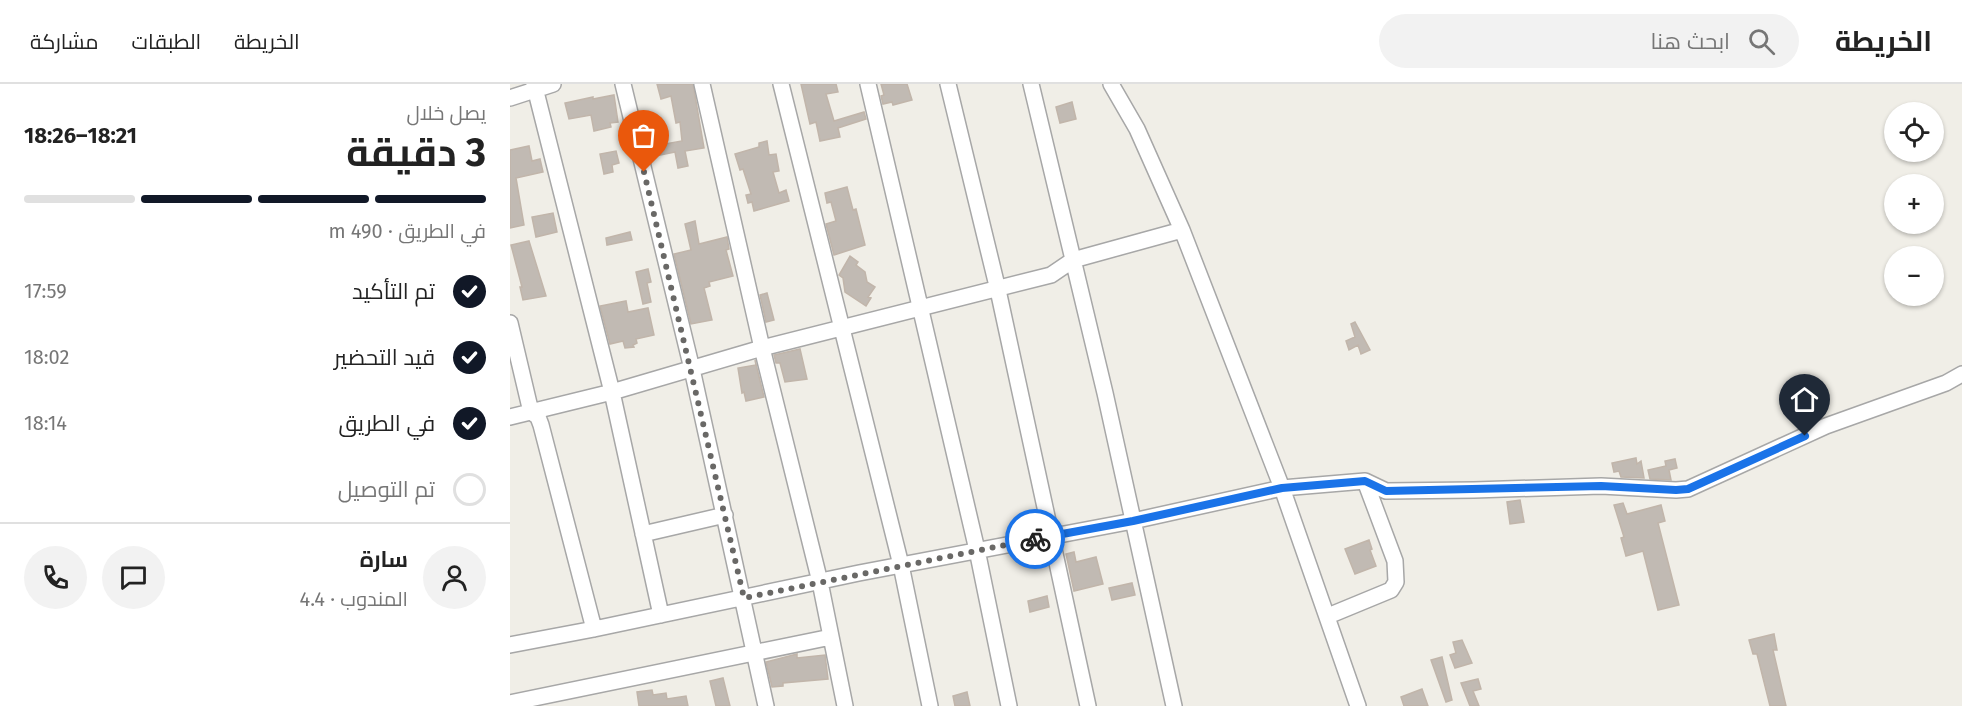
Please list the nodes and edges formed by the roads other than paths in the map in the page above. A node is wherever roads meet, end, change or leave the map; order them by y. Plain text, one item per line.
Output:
1 (552, 84) edge
2 (623, 84) edge
3 (702, 84) edge
4 (781, 84) edge
5 (868, 84) edge
6 (948, 84) edge
7 (1031, 84) edge
8 (1111, 84) edge
9 (1127, 84) edge
10 (535, 87) edge
11 (510, 98) edge
12 (1127, 110) junction
13 (1182, 230) junction
14 (1073, 260) junction
15 (998, 290) junction
16 (920, 308) junction
17 (510, 323) edge
18 (842, 328) junction
19 (762, 348) junction
20 (692, 369) junction
21 (1962, 374) edge
22 (612, 392) junction
23 (531, 412) junction
24 (510, 417) edge
25 (1365, 481) junction
26 (1282, 488) junction
27 (725, 515) junction
28 (1133, 521) junction
29 (643, 534) junction
30 (1049, 536) junction
31 (977, 550) junction
32 (901, 565) junction
33 (820, 582) junction
34 (744, 598) junction
35 (661, 615) junction
36 (1328, 616) junction
37 (594, 629) junction
38 (831, 637) junction
39 (510, 645) edge
40 (755, 651) junction
41 (510, 703) edge
42 (766, 706) edge
43 (845, 706) edge
44 (930, 706) edge
45 (1009, 706) edge
46 (1088, 706) edge
47 (1174, 706) edge
48 (1356, 706) edge

1 - 10 street
2 - 20 street
3 - 19 street
4 - 18 street
5 - 16 street
6 - 15 street
7 - 14 street
8 - 12 street
9 - 12 street
10 - 11 street
10 - 22 street
12 - 13 street
13 - 14 street
13 - 26 street
14 - 15 street
14 - 28 street
15 - 16 street
15 - 30 street
16 - 18 street
16 - 31 street
17 - 23 street
18 - 19 street
18 - 32 street
19 - 20 street
19 - 33 street
20 - 22 street
20 - 27 street
21 - 25 street
22 - 23 street
22 - 29 street
23 - 24 street
23 - 37 street
25 - 26 street
25 - 36 street
26 - 28 street
26 - 36 street
27 - 29 street
27 - 34 street
28 - 30 street
28 - 47 street
29 - 35 street
30 - 31 street
30 - 46 street
31 - 32 street
31 - 45 street
32 - 33 street
32 - 44 street
33 - 34 street
33 - 38 street
34 - 35 street
34 - 40 street
35 - 37 street
36 - 48 street
37 - 39 street
38 - 40 street
38 - 43 street
40 - 41 street
40 - 42 street

